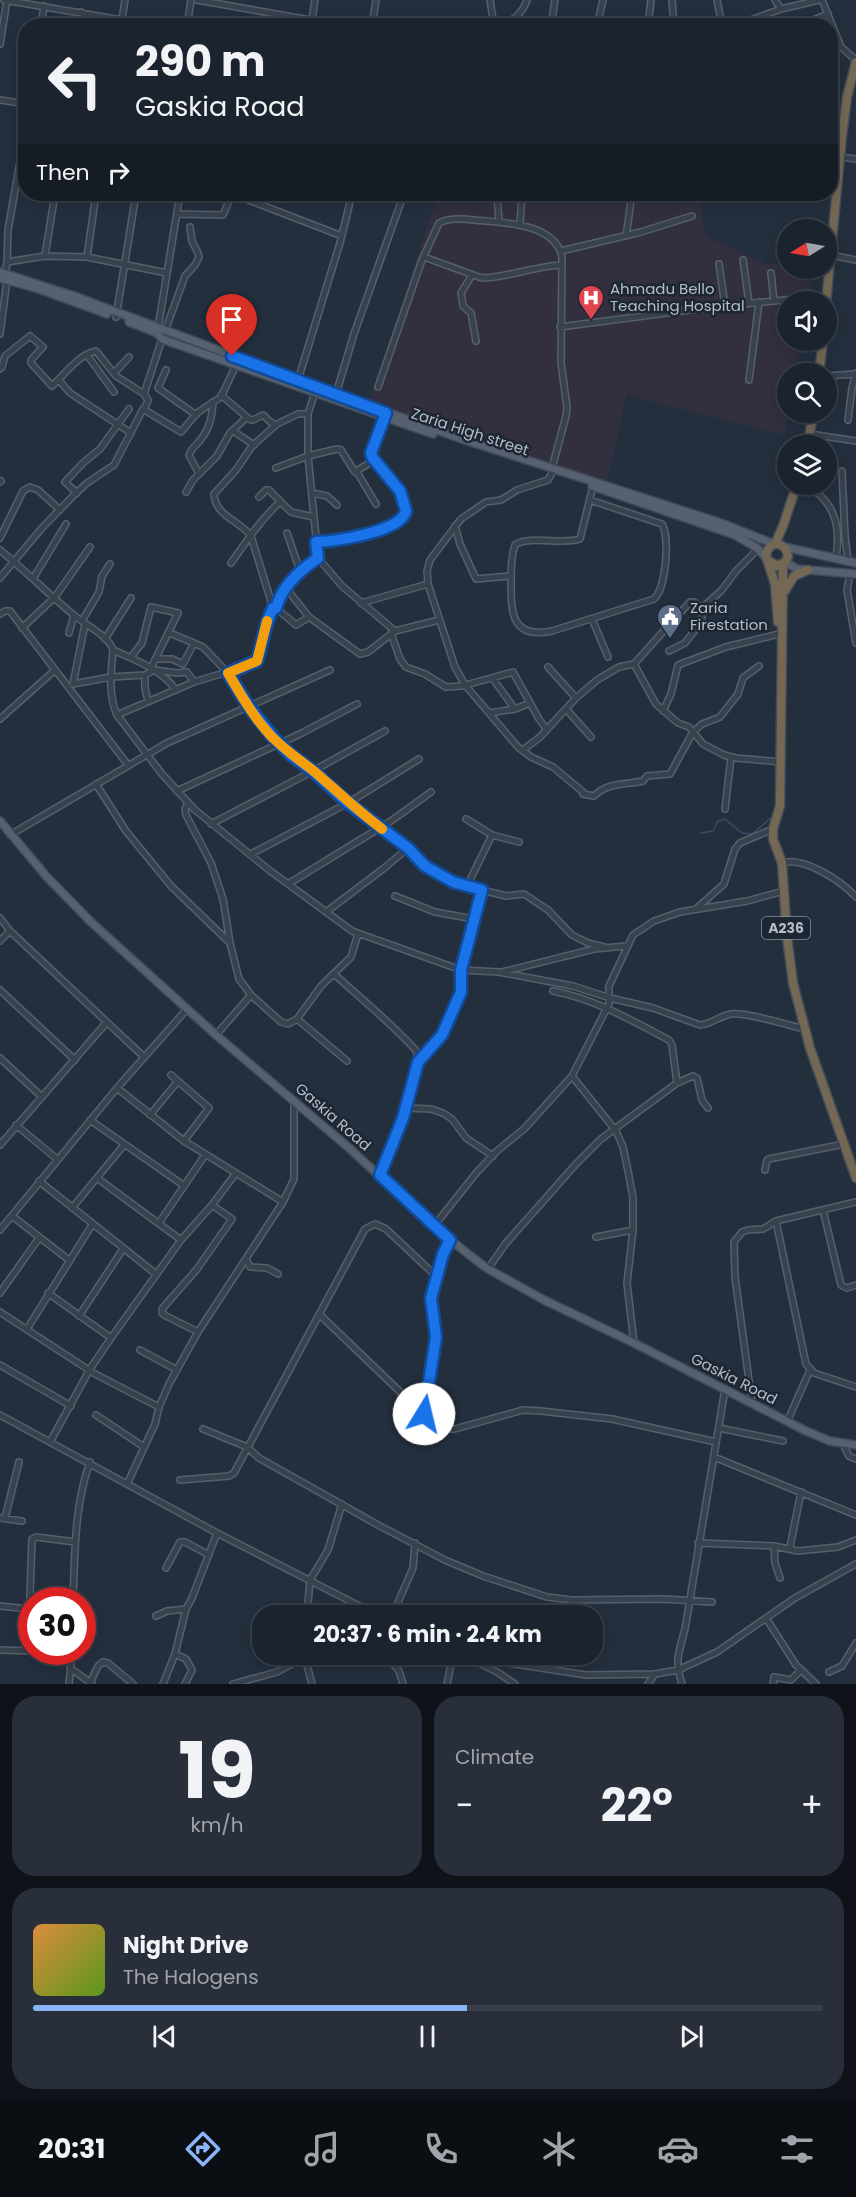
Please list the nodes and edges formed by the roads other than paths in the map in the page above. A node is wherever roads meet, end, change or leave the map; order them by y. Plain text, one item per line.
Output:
1 (6, 0) edge
2 (125, 0) edge
3 (190, 0) edge
4 (197, 0) edge
5 (257, 0) edge
6 (315, 0) edge
7 (376, 0) edge
8 (490, 0) edge
9 (527, 0) edge
10 (555, 0) edge
11 (603, 0) edge
12 (651, 0) edge
13 (672, 0) edge
14 (717, 0) edge
15 (775, 0) edge
16 (820, 0) edge
17 (44, 6) junction
18 (255, 9) junction
19 (781, 9) junction
20 (81, 12) junction
21 (828, 14) junction
22 (42, 18) edge
23 (81, 18) edge
24 (106, 18) edge
25 (123, 18) edge
26 (188, 18) edge
27 (292, 18) edge
28 (313, 18) edge
29 (373, 18) edge
30 (493, 18) edge
31 (515, 18) edge
32 (553, 18) edge
33 (599, 18) edge
34 (649, 18) edge
35 (673, 18) edge
36 (720, 18) edge
37 (756, 18) edge
38 (818, 18) edge
39 (830, 18) edge
40 (838, 39) edge
41 (0, 44) edge
42 (856, 61) edge
43 (0, 100) edge
44 (18, 103) edge
45 (840, 157) junction
46 (856, 159) edge
47 (838, 172) edge
48 (18, 173) edge
49 (54, 201) edge
50 (95, 201) edge
51 (135, 201) edge
52 (179, 201) edge
53 (229, 201) edge
54 (250, 201) edge
55 (350, 201) edge
56 (401, 201) edge
57 (497, 201) edge
58 (522, 201) edge
59 (631, 201) edge
60 (835, 201) edge
61 (177, 214) junction
62 (692, 216) dead end
63 (833, 219) edge
64 (499, 222) junction
65 (520, 224) junction
66 (190, 227) dead end
67 (342, 236) junction
68 (626, 236) junction
69 (561, 251) junction
70 (45, 256) junction
71 (424, 256) junction
72 (837, 256) edge
73 (87, 257) junction
74 (856, 260) edge
75 (743, 261) dead end
76 (6, 262) junction
77 (719, 264) dead end
78 (562, 265) junction
79 (124, 266) junction
80 (167, 273) junction
81 (771, 273) dead end
82 (472, 274) junction
83 (3, 276) edge
84 (774, 301) junction
85 (777, 301) edge
86 (759, 302) junction
87 (749, 303) junction
88 (724, 306) junction
89 (116, 315) junction
90 (560, 327) junction
91 (162, 333) junction
92 (0, 334) edge
93 (476, 341) dead end
94 (87, 355) junction
95 (129, 357) dead end
96 (237, 363) junction
97 (0, 369) edge
98 (166, 370) dead end
99 (114, 374) junction
100 (856, 374) edge
101 (837, 375) edge
102 (59, 380) junction
103 (298, 380) junction
104 (749, 380) dead end
105 (378, 387) dead end
106 (114, 392) dead end
107 (315, 392) junction
108 (144, 394) junction
109 (336, 394) junction
110 (221, 395) junction
111 (213, 402) junction
112 (129, 409) dead end
113 (143, 409) junction
114 (308, 414) junction
115 (196, 415) junction
116 (385, 415) junction
117 (856, 416) edge
118 (247, 417) junction
119 (812, 423) edge
120 (118, 424) junction
121 (275, 426) junction
122 (233, 431) junction
123 (131, 433) junction
124 (810, 434) joint
125 (856, 441) edge
126 (254, 446) junction
127 (308, 456) junction
128 (374, 460) junction
129 (276, 468) dead end
130 (552, 471) junction
131 (842, 471) dead end
132 (357, 472) junction
133 (199, 474) junction
134 (592, 486) junction
135 (186, 492) dead end
136 (77, 493) junction
137 (312, 493) junction
138 (794, 495) edge
139 (820, 495) edge
140 (259, 497) dead end
141 (590, 500) junction
142 (280, 502) junction
143 (376, 504) dead end
144 (337, 505) dead end
145 (663, 507) junction
146 (60, 510) junction
147 (314, 517) junction
148 (658, 522) junction
149 (66, 524) dead end
150 (455, 526) junction
151 (287, 533) dead end
152 (251, 536) junction
153 (0, 538) edge
154 (316, 542) junction
155 (780, 545) junction
156 (90, 547) dead end
157 (758, 549) junction
158 (0, 550) edge
159 (318, 558) junction
160 (836, 558) junction
161 (768, 560) junction
162 (15, 562) junction
163 (852, 562) edge
164 (231, 563) dead end
165 (784, 563) junction
166 (110, 564) dead end
167 (808, 570) junction
168 (300, 571) junction
169 (853, 574) edge
170 (511, 576) junction
171 (34, 577) junction
172 (0, 578) edge
173 (428, 584) junction
174 (286, 588) junction
175 (55, 597) junction
176 (131, 598) dead end
177 (783, 600) junction
178 (361, 603) junction
179 (275, 608) junction
180 (702, 608) junction
181 (0, 614) edge
182 (74, 615) junction
183 (309, 617) junction
184 (592, 619) junction
185 (439, 620) junction
186 (84, 623) junction
187 (22, 628) junction
188 (393, 632) junction
189 (69, 633) dead end
190 (170, 633) junction
191 (779, 634) junction
192 (105, 639) junction
193 (194, 643) junction
194 (856, 643) edge
195 (113, 650) junction
196 (669, 651) dead end
197 (131, 657) junction
198 (608, 657) dead end
199 (157, 659) junction
200 (634, 664) junction
201 (759, 666) dead end
202 (548, 667) dead end
203 (153, 669) junction
204 (55, 670) junction
205 (330, 670) dead end
206 (782, 671) junction
207 (228, 673) junction
208 (146, 675) junction
209 (111, 677) junction
210 (493, 679) junction
211 (194, 682) junction
212 (465, 685) junction
213 (72, 686) junction
214 (176, 690) junction
215 (576, 698) junction
216 (148, 701) junction
217 (530, 703) junction
218 (357, 704) dead end
219 (249, 707) junction
220 (515, 709) junction
221 (567, 710) junction
222 (663, 711) junction
223 (490, 713) junction
224 (117, 715) junction
225 (0, 719) edge
226 (547, 730) junction
227 (386, 731) dead end
228 (693, 732) junction
229 (591, 737) dead end
230 (279, 743) junction
231 (523, 750) junction
232 (148, 753) junction
233 (731, 757) junction
234 (419, 759) dead end
235 (782, 762) junction
236 (128, 765) junction
237 (313, 771) junction
238 (96, 784) junction
239 (177, 791) junction
240 (431, 792) dead end
241 (188, 803) junction
242 (348, 803) junction
243 (725, 808) dead end
244 (466, 819) dead end
245 (211, 824) junction
246 (1, 825) edge
247 (380, 828) junction
248 (772, 829) junction
249 (10, 835) junction
250 (492, 835) junction
251 (519, 842) dead end
252 (408, 848) junction
253 (251, 854) junction
254 (782, 863) junction
255 (288, 884) junction
256 (467, 886) junction
257 (482, 890) junction
258 (784, 891) junction
259 (395, 896) dead end
260 (856, 897) edge
261 (695, 909) junction
262 (326, 912) junction
263 (0, 918) edge
264 (474, 920) junction
265 (10, 931) junction
266 (358, 934) junction
267 (0, 941) edge
268 (230, 944) junction
269 (626, 946) junction
270 (604, 947) junction
271 (461, 970) junction
272 (499, 972) junction
273 (334, 974) junction
274 (0, 990) edge
275 (553, 991) dead end
276 (251, 995) junction
277 (610, 998) junction
278 (187, 1008) junction
279 (607, 1008) junction
280 (297, 1019) junction
281 (107, 1022) junction
282 (805, 1029) junction
283 (216, 1035) junction
284 (144, 1057) junction
285 (0, 1058) edge
286 (75, 1060) junction
287 (347, 1061) dead end
288 (418, 1062) junction
289 (171, 1075) dead end
290 (572, 1076) junction
291 (178, 1082) junction
292 (677, 1083) junction
293 (117, 1088) junction
294 (42, 1097) junction
295 (294, 1100) junction
296 (406, 1108) junction
297 (708, 1108) dead end
298 (150, 1114) junction
299 (90, 1120) junction
300 (16, 1125) junction
301 (614, 1129) junction
302 (184, 1141) junction
303 (844, 1144) junction
304 (0, 1145) edge
305 (124, 1145) junction
306 (205, 1155) junction
307 (493, 1156) junction
308 (57, 1159) junction
309 (765, 1170) dead end
310 (236, 1173) junction
311 (380, 1175) junction
312 (97, 1178) junction
313 (856, 1178) edge
314 (39, 1181) junction
315 (183, 1185) junction
316 (283, 1202) junction
317 (856, 1202) edge
318 (212, 1205) junction
319 (72, 1208) junction
320 (823, 1210) junction
321 (12, 1216) junction
322 (776, 1221) junction
323 (159, 1223) junction
324 (92, 1225) junction
325 (434, 1226) junction
326 (0, 1230) edge
327 (633, 1230) junction
328 (596, 1237) dead end
329 (39, 1238) junction
330 (181, 1240) junction
331 (450, 1240) junction
332 (123, 1249) junction
333 (246, 1259) junction
334 (69, 1260) junction
335 (488, 1269) junction
336 (156, 1274) junction
337 (278, 1274) dead end
338 (437, 1277) junction
339 (856, 1285) edge
340 (0, 1293) edge
341 (48, 1293) junction
342 (0, 1312) edge
343 (319, 1314) junction
344 (79, 1316) junction
345 (27, 1329) junction
346 (198, 1332) junction
347 (111, 1338) junction
348 (634, 1343) junction
349 (140, 1350) dead end
350 (0, 1365) edge
351 (90, 1369) junction
352 (177, 1370) junction
353 (810, 1370) junction
354 (856, 1387) edge
355 (725, 1389) junction
356 (752, 1403) junction
357 (71, 1406) junction
358 (159, 1407) junction
359 (424, 1414) junction
360 (0, 1415) edge
361 (96, 1415) dead end
362 (787, 1422) junction
363 (718, 1428) junction
364 (202, 1429) dead end
365 (783, 1441) dead end
366 (50, 1442) junction
367 (716, 1442) junction
368 (843, 1444) junction
369 (856, 1445) edge
370 (144, 1447) junction
371 (247, 1447) junction
372 (714, 1456) junction
373 (856, 1459) edge
374 (19, 1462) dead end
375 (90, 1462) junction
376 (180, 1480) dead end
377 (128, 1482) junction
378 (801, 1492) junction
379 (342, 1504) junction
380 (856, 1515) edge
381 (2, 1518) edge
382 (22, 1521) dead end
383 (217, 1533) junction
384 (856, 1540) edge
385 (75, 1542) junction
386 (414, 1543) junction
387 (698, 1543) junction
388 (774, 1546) junction
389 (790, 1547) junction
390 (208, 1555) junction
391 (854, 1564) edge
392 (166, 1568) dead end
393 (856, 1572) edge
394 (780, 1578) dead end
395 (310, 1580) junction
396 (29, 1587) edge
397 (73, 1587) edge
398 (688, 1600) junction
399 (712, 1602) dead end
400 (308, 1605) edge
401 (358, 1605) edge
402 (397, 1605) edge
403 (0, 1606) edge
404 (18, 1608) edge
405 (186, 1609) junction
406 (156, 1616) dead end
407 (766, 1618) junction
408 (856, 1643) edge
409 (0, 1650) edge
410 (18, 1651) edge
411 (175, 1654) junction
412 (70, 1665) edge
413 (288, 1665) edge
414 (306, 1665) edge
415 (394, 1665) edge
416 (451, 1665) edge
417 (482, 1665) edge
418 (514, 1665) edge
419 (70, 1668) junction
420 (678, 1670) junction
421 (801, 1670) junction
422 (829, 1672) dead end
423 (655, 1674) junction
424 (69, 1684) edge
425 (91, 1684) edge
426 (133, 1684) edge
427 (163, 1684) edge
428 (185, 1684) edge
429 (233, 1684) edge
430 (312, 1684) edge
431 (403, 1684) edge
432 (447, 1684) edge
433 (515, 1684) edge
434 (648, 1684) edge
435 (682, 1684) edge
436 (773, 1684) edge
437 (816, 1684) edge

1 - 17 street
1 - 41 street
2 - 25 street
3 - 26 street
4 - 18 street
5 - 18 street
6 - 28 street
7 - 29 street
8 - 30 street
9 - 31 street
10 - 32 street
11 - 33 street
12 - 34 street
13 - 35 street
14 - 36 street
15 - 19 street
16 - 19 street
16 - 21 street
17 - 20 street
17 - 22 street
18 - 27 street
19 - 37 street
20 - 23 street
20 - 24 street
21 - 38 street
21 - 39 street
40 - 42 street
42 - 45 highway
43 - 44 street
45 - 46 street
45 - 47 highway
48 - 76 street
49 - 70 street
50 - 73 street
51 - 79 street
52 - 61 street
53 - 61 street
54 - 67 street
55 - 67 street
56 - 109 street
57 - 64 street
58 - 65 street
59 - 68 street
60 - 63 highway
61 - 80 street
62 - 68 street
64 - 65 street
64 - 71 street
65 - 69 street
66 - 91 street
67 - 103 street
68 - 69 street
69 - 78 street
70 - 73 street
70 - 76 street
71 - 82 street
71 - 105 street
72 - 74 street
73 - 79 street
75 - 87 street
76 - 83 street
77 - 88 street
78 - 82 street
78 - 90 street
79 - 80 street
79 - 89 street
80 - 91 street
81 - 84 street
82 - 93 street
83 - 89 main road, Zaria High street
83 - 92 street
84 - 85 street
84 - 86 street
86 - 87 street
86 - 104 street
87 - 88 street
88 - 90 street
89 - 91 main road, Zaria High street
90 - 130 street
91 - 96 main road, Zaria High street
91 - 103 main road, Zaria High street
91 - 108 street
94 - 99 street
94 - 102 street
94 - 106 street
95 - 99 street
96 - 107 main road, Zaria High street
96 - 110 street
97 - 102 street
98 - 115 street
99 - 108 street
100 - 101 street
100 - 117 street
102 - 120 street
103 - 109 main road, Zaria High street
107 - 114 street
107 - 116 main road, Zaria High street
108 - 113 street
109 - 116 main road, Zaria High street
110 - 111 street
110 - 118 street
111 - 115 street
111 - 133 street
112 - 120 street
113 - 115 street
113 - 123 street
114 - 121 street
114 - 127 street
116 - 128 street
116 - 130 main road, Zaria High street
118 - 121 street
118 - 122 street
119 - 124 highway
120 - 123 street
120 - 136 street
121 - 126 street
122 - 126 street
122 - 133 street
123 - 136 street
124 - 125 street
126 - 152 street
127 - 129 street
127 - 132 street
127 - 137 street
128 - 132 street
128 - 154 street
130 - 134 main road, Zaria High street
130 - 145 main road, Zaria High street
130 - 150 street
131 - 163 street
132 - 143 street
133 - 135 street
134 - 141 street
134 - 145 main road, Zaria High street
136 - 146 street
137 - 144 street
137 - 147 street
138 - 155 highway
139 - 160 street
140 - 142 street
141 - 148 street
141 - 170 street
142 - 147 street
142 - 152 street
145 - 148 street
145 - 155 main road
145 - 157 main road
146 - 153 street
146 - 162 street
147 - 154 street
148 - 184 street
149 - 171 street
150 - 170 street
150 - 173 street
151 - 168 street
152 - 164 street
152 - 179 street
154 - 159 street
155 - 160 main road
155 - 161 highway
155 - 165 highway
156 - 175 street
157 - 161 main road
157 - 180 street
158 - 162 street
159 - 168 street
159 - 178 street
160 - 163 main road
161 - 165 highway
161 - 191 highway
162 - 171 street
162 - 172 street
165 - 167 main road
165 - 177 highway
166 - 186 street
167 - 169 main road
167 - 177 highway
168 - 174 street
169 - 194 street
170 - 184 street
171 - 175 street
173 - 178 street
173 - 185 street
174 - 179 street
174 - 183 street
175 - 182 street
175 - 187 street
176 - 192 street
177 - 206 highway
178 - 188 street
179 - 183 street
179 - 207 street
180 - 196 street
180 - 200 street
181 - 187 street
182 - 186 street
182 - 189 street
183 - 188 street
184 - 198 street
185 - 188 street
185 - 212 street
186 - 192 street
186 - 213 street
187 - 204 street
188 - 212 street
190 - 193 street
190 - 197 street
190 - 199 street
191 - 206 highway
191 - 222 street
192 - 195 street
193 - 199 street
193 - 207 street
195 - 197 street
195 - 209 street
197 - 203 street
199 - 203 street
200 - 215 street
200 - 222 street
201 - 228 street
202 - 215 street
203 - 208 street
203 - 211 street
203 - 214 street
204 - 213 street
204 - 225 street
205 - 219 street
206 - 235 highway
207 - 211 street
207 - 219 street
208 - 209 street
208 - 216 street
209 - 213 street
209 - 224 street
210 - 212 street
210 - 217 street
210 - 220 street
211 - 214 street
212 - 223 street
213 - 236 street
214 - 216 street
215 - 221 street
216 - 224 street
217 - 220 street
217 - 226 street
218 - 230 street
219 - 230 street
219 - 232 street
220 - 223 street
221 - 226 street
221 - 229 street
222 - 228 street
223 - 231 street
224 - 232 street
226 - 231 street
227 - 237 street
228 - 231 street
228 - 233 street
230 - 237 street
230 - 239 street
232 - 236 street
232 - 239 street
233 - 235 street
233 - 243 street
234 - 242 street
235 - 248 highway
236 - 238 street
237 - 242 street
237 - 245 street
238 - 249 street
238 - 268 street
239 - 241 street
240 - 247 street
241 - 245 street
241 - 268 street
242 - 247 street
242 - 253 street
244 - 250 street
245 - 253 street
246 - 249 main road, Gaskia Road
247 - 252 street
247 - 255 street
248 - 254 highway, A236
248 - 261 street
249 - 278 main road, Gaskia Road
250 - 251 street
250 - 256 street
252 - 256 street
252 - 262 street
253 - 255 street
254 - 258 highway, A236
254 - 260 street
255 - 262 street
256 - 257 street
257 - 264 street
257 - 270 street
258 - 261 street
258 - 282 highway, A236
259 - 264 street
261 - 269 street
262 - 266 street
263 - 265 street
264 - 271 street
265 - 267 street
265 - 281 street
266 - 271 street
266 - 273 street
268 - 276 street
269 - 270 street
269 - 277 street
270 - 272 street
271 - 272 street
271 - 288 street
272 - 277 street
273 - 280 street
273 - 288 street
274 - 286 street
275 - 279 street
276 - 280 street
276 - 283 street
277 - 279 street
277 - 282 street
278 - 283 main road, Gaskia Road
278 - 284 street
279 - 290 street
279 - 292 street
280 - 287 street
281 - 284 street
281 - 286 street
282 - 303 highway, A236
283 - 295 main road, Gaskia Road
284 - 293 street
285 - 294 street
286 - 294 street
288 - 296 street
289 - 291 street
290 - 301 street
290 - 307 street
291 - 298 street
291 - 302 street
292 - 297 street
292 - 301 street
293 - 298 street
293 - 299 street
294 - 300 street
295 - 311 main road, Gaskia Road
295 - 316 street
296 - 307 street
296 - 311 street
298 - 302 street
299 - 305 street
299 - 308 street
300 - 304 street
300 - 308 street
301 - 327 street
301 - 335 street
302 - 306 street
303 - 309 street
303 - 313 highway, A236
305 - 312 street
305 - 315 street
306 - 310 street
306 - 315 street
307 - 325 street
308 - 314 street
310 - 316 street
310 - 318 street
311 - 325 main road, Gaskia Road
312 - 319 street
312 - 323 street
314 - 319 street
314 - 321 street
315 - 323 street
316 - 333 street
317 - 320 street
318 - 330 street
318 - 346 street
319 - 324 street
320 - 322 street
320 - 339 street
321 - 326 street
321 - 329 street
322 - 353 street
322 - 356 street
323 - 330 street
324 - 332 street
324 - 334 street
325 - 331 main road, Gaskia Road
327 - 328 street
327 - 348 street
329 - 334 street
329 - 340 street
330 - 336 street
331 - 335 main road, Gaskia Road
331 - 338 street
332 - 336 street
332 - 344 street
333 - 337 street
333 - 346 street
334 - 341 street
335 - 348 main road, Gaskia Road
336 - 347 street
338 - 343 street
338 - 359 street
341 - 344 street
341 - 345 street
342 - 345 street
343 - 359 street
343 - 371 street
344 - 347 street
345 - 351 street
346 - 352 street
347 - 351 street
348 - 355 main road, Gaskia Road
349 - 352 street
350 - 357 street
351 - 357 street
351 - 358 street
352 - 358 street
353 - 354 street
353 - 362 street
355 - 356 main road, Gaskia Road
355 - 363 street
356 - 362 main road, Gaskia Road
357 - 366 street
358 - 370 street
359 - 367 street
360 - 366 street
361 - 370 street
362 - 368 main road, Gaskia Road
363 - 365 street
363 - 367 street
364 - 371 street
366 - 375 street
367 - 372 street
368 - 369 main road, Gaskia Road
368 - 373 street
370 - 377 street
371 - 376 street
371 - 379 street
372 - 378 street
372 - 387 street
374 - 381 street
375 - 377 street
375 - 385 street
377 - 383 street
378 - 380 street
378 - 389 street
379 - 386 street
379 - 395 street
381 - 382 street
383 - 390 street
383 - 395 street
384 - 389 street
385 - 396 street
385 - 397 street
386 - 398 street
386 - 402 street
387 - 388 street
387 - 398 street
388 - 389 street
388 - 394 street
390 - 392 street
390 - 405 street
391 - 393 street
391 - 407 street
395 - 400 street
395 - 401 street
398 - 399 street
398 - 420 street
403 - 404 street
405 - 406 street
405 - 411 street
407 - 420 street
407 - 421 street
408 - 422 street
409 - 410 street
411 - 427 street
411 - 428 street
412 - 419 street
413 - 429 street
414 - 430 street
415 - 431 street
416 - 432 street
417 - 433 street
418 - 423 street
419 - 424 street
419 - 425 street
420 - 423 street
420 - 435 street
421 - 436 street
421 - 437 street
423 - 434 street
425 - 426 street

